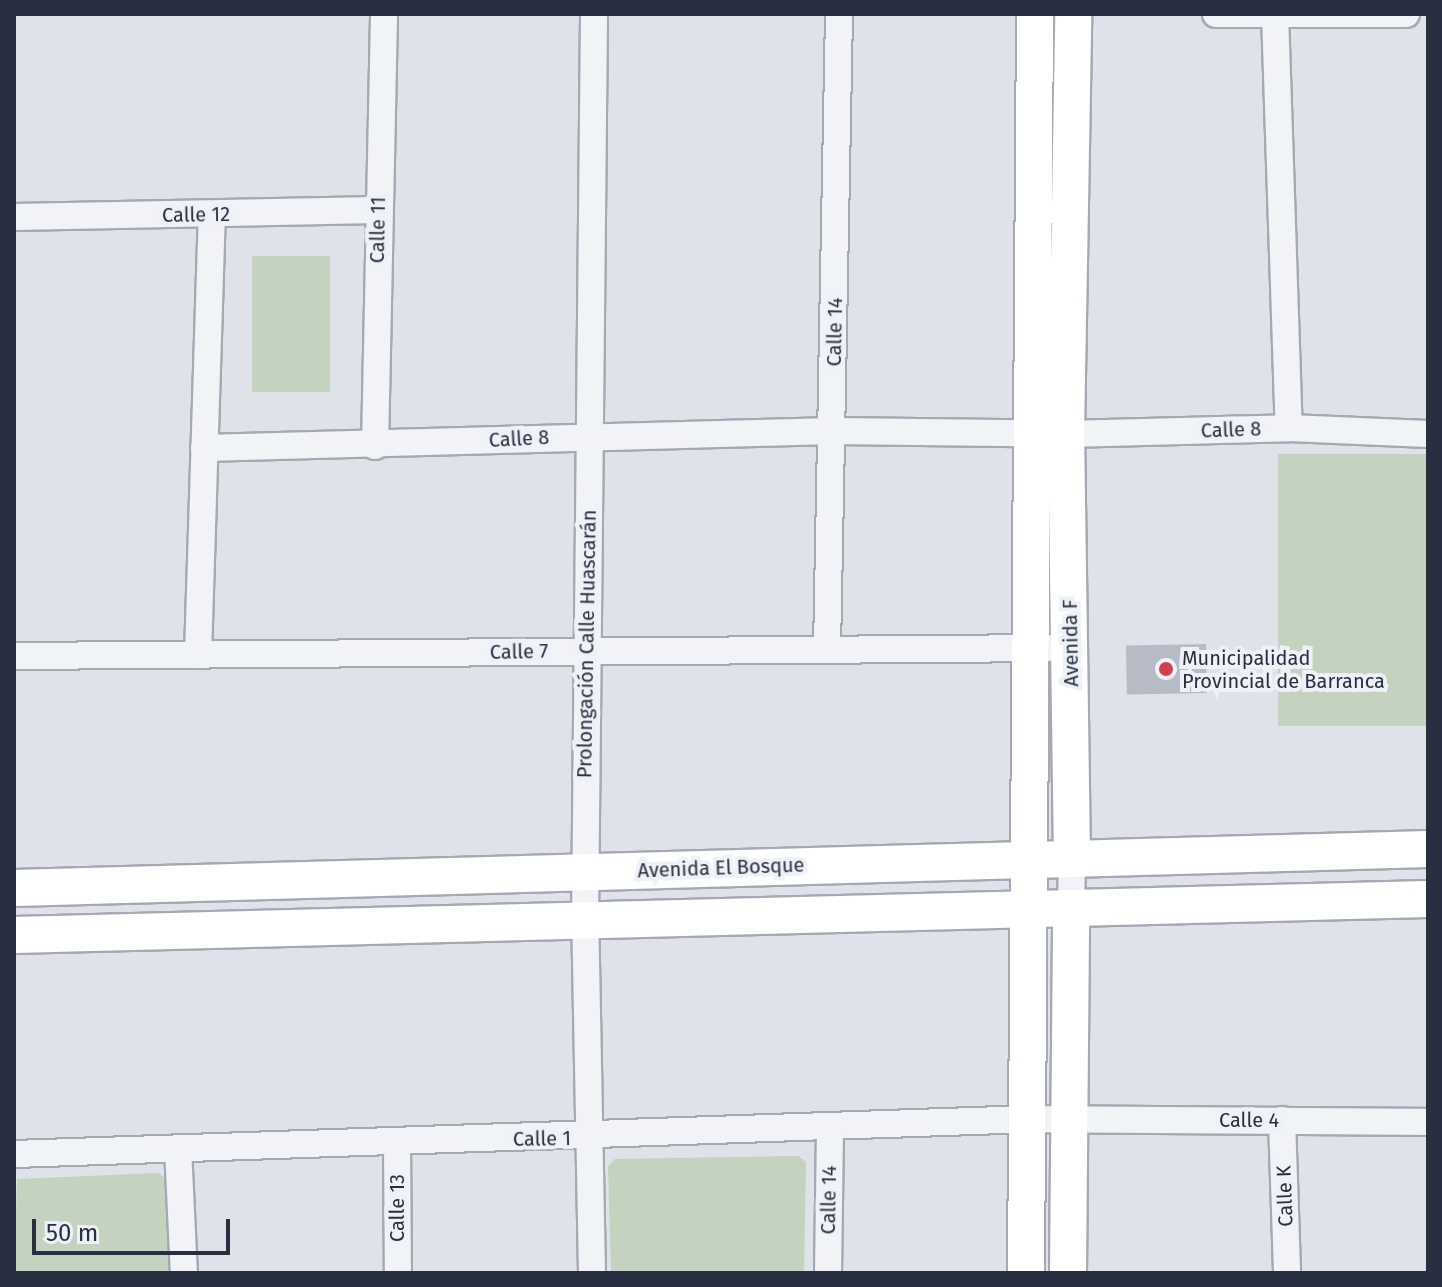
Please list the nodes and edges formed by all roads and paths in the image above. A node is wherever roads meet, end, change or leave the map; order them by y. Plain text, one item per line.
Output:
1 (384, 14) edge
2 (594, 14) edge
3 (839, 14) edge
4 (1035, 14) edge
5 (1073, 14) edge
6 (1216, 14) edge
7 (1406, 14) edge
8 (1275, 15) edge
9 (378, 210) junction
10 (212, 215) junction
11 (14, 217) edge
12 (1289, 428) junction
13 (834, 431) junction
14 (1050, 434) junction
15 (1428, 434) edge
16 (590, 436) junction
17 (375, 446) junction
18 (204, 448) junction
19 (1032, 648) junction
20 (1071, 648) junction
21 (827, 650) junction
22 (586, 652) junction
23 (198, 655) junction
24 (14, 656) edge
25 (1428, 849) edge
26 (1072, 858) junction
27 (1031, 860) junction
28 (585, 872) junction
29 (14, 888) edge
30 (1428, 899) edge
31 (1031, 910) junction
32 (1071, 910) junction
33 (585, 921) junction
34 (14, 935) edge
35 (1029, 1119) junction
36 (1070, 1119) junction
37 (1282, 1120) junction
38 (1428, 1122) edge
39 (830, 1127) junction
40 (591, 1138) junction
41 (397, 1142) junction
42 (178, 1148) junction
43 (14, 1154) edge
44 (184, 1273) edge
45 (398, 1273) edge
46 (592, 1273) edge
47 (828, 1273) edge
48 (1026, 1273) edge
49 (1068, 1273) edge
50 (1287, 1273) edge

1 - 9 street, Calle 11
2 - 16 street, Prolongación Calle Huascarán
3 - 13 street, Calle 14
4 - 14 street, Avenida F
5 - 14 street, Avenida F
6 - 8 street
7 - 8 street
8 - 12 street
9 - 10 street, Calle 12
9 - 17 street, Calle 11
10 - 11 street, Calle 12
10 - 18 street
12 - 14 street, Calle 8
12 - 15 street, Calle 8
13 - 14 street, Calle 8
13 - 16 street, Calle 8
13 - 21 street, Calle 14
14 - 19 street, Avenida F
14 - 20 street, Avenida F
16 - 17 street, Calle 8
16 - 22 street, Prolongación Calle Huascarán
17 - 18 street, Calle 8
18 - 23 street
19 - 20 street, Calle 7
19 - 21 street, Calle 7
19 - 27 street, Avenida F
20 - 26 street, Avenida F
21 - 22 street, Calle 7
22 - 23 street, Calle 7
22 - 28 street, Prolongación Calle Huascarán
23 - 24 street, Calle 7
25 - 26 street, Avenida El Bosque
26 - 27 street, Avenida El Bosque
26 - 32 street, Avenida F
27 - 28 street, Avenida El Bosque
27 - 31 street, Avenida F
28 - 29 street, Avenida El Bosque
28 - 33 street, Prolongación Calle Huascarán
30 - 32 street
31 - 32 street
31 - 33 street
31 - 35 street, Avenida F
32 - 36 street, Avenida F
33 - 34 street
33 - 40 street, Prolongación Calle Huascarán
35 - 36 street, Calle 1
35 - 39 street, Calle 1
35 - 48 street, Avenida F
36 - 37 street, Calle 4
36 - 49 street, Avenida F
37 - 38 street, Calle 4
37 - 50 street, Calle K
39 - 40 street, Calle 1
39 - 47 street, Calle 14
40 - 41 street, Calle 1
40 - 46 street, Prolongación Calle Huascarán
41 - 42 street, Calle 1
41 - 45 street, Calle 13
42 - 43 street, Calle 1
42 - 44 street

